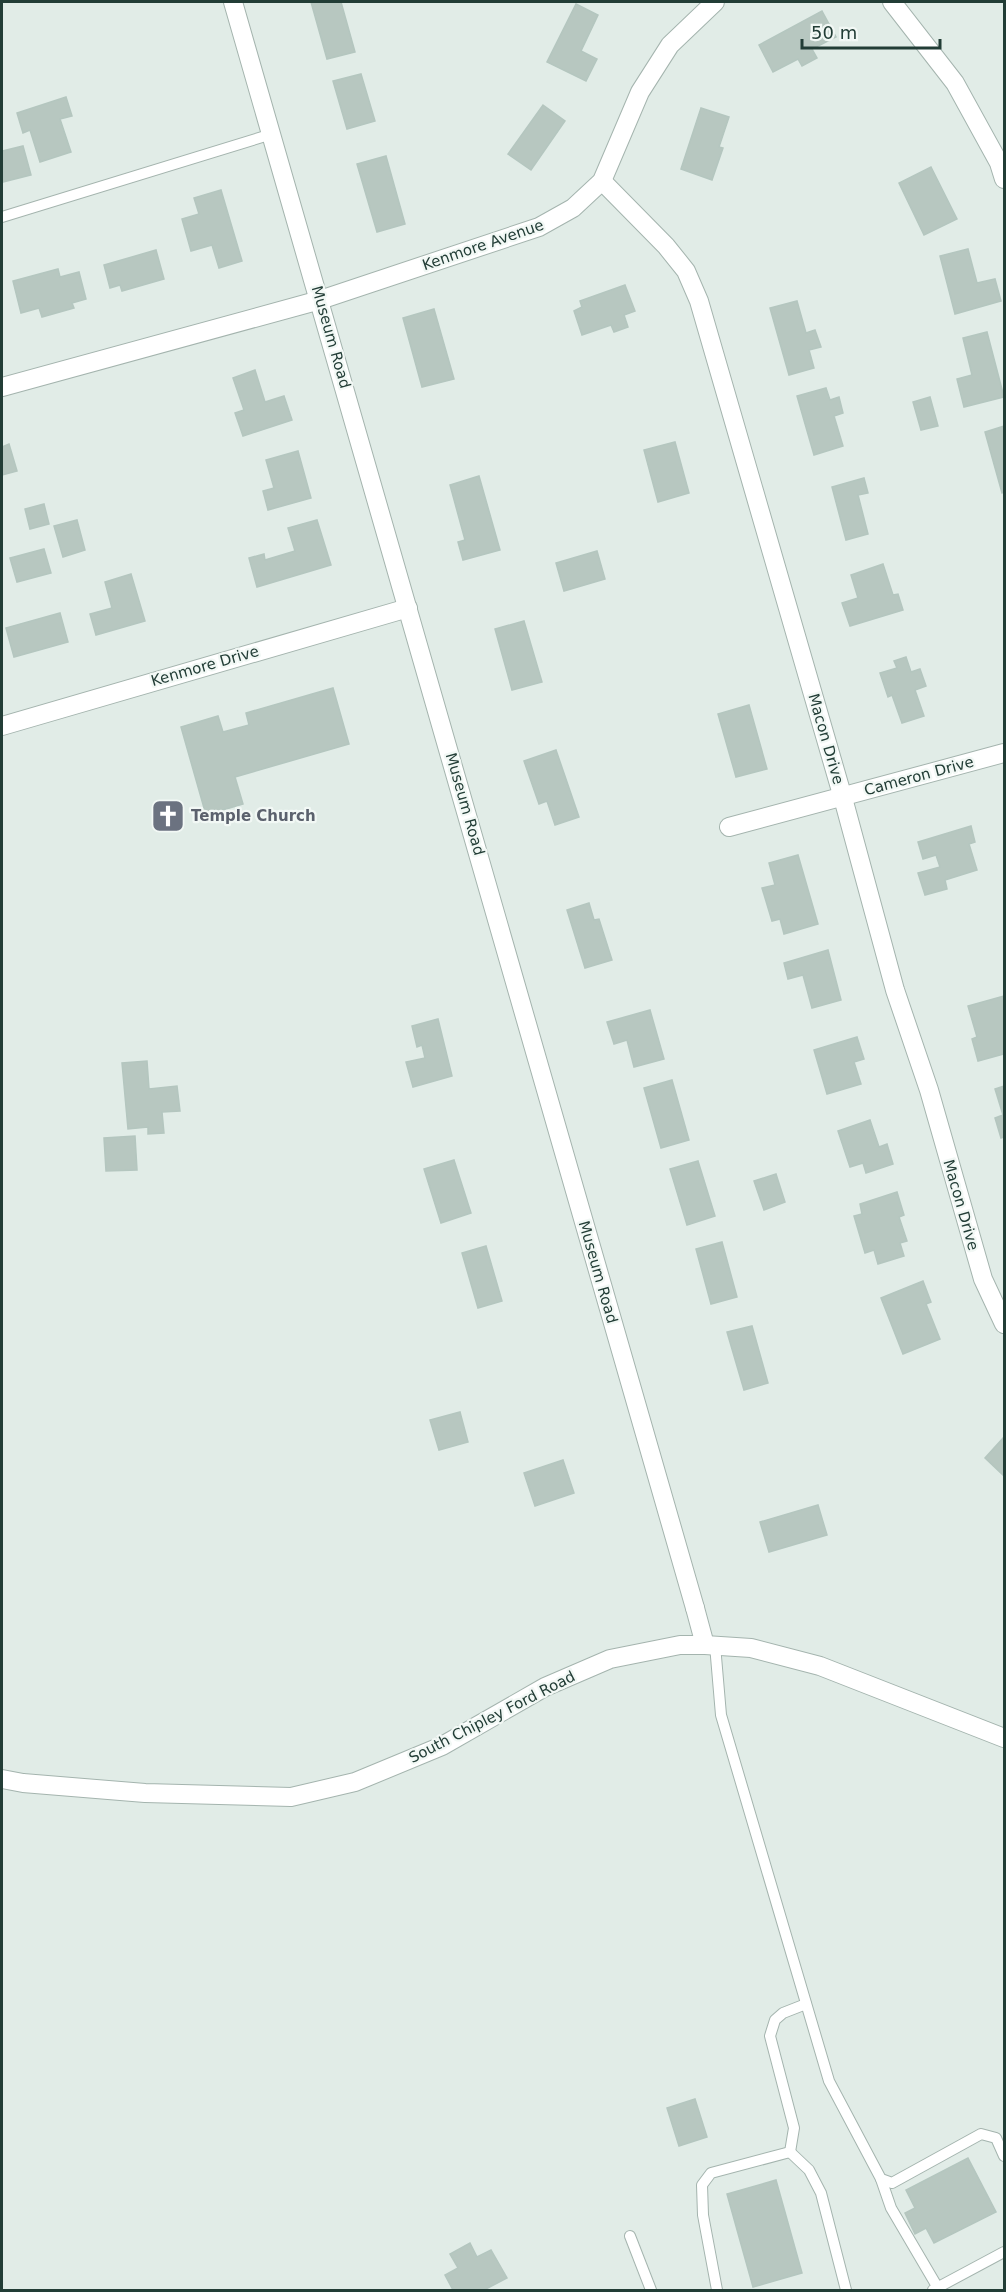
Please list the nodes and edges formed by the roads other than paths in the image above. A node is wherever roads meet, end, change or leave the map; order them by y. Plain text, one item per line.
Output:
1 (233, 2) edge
2 (715, 2) edge
3 (892, 2) edge
4 (272, 134) junction
5 (1005, 179) edge
6 (602, 181) junction
7 (2, 217) edge
8 (320, 300) junction
9 (2, 387) edge
10 (408, 608) junction
11 (2, 726) edge
12 (1005, 753) edge
13 (843, 798) junction
14 (729, 827) dead end
15 (1005, 1324) edge
16 (710, 1645) junction
17 (1004, 1737) edge
18 (2, 1779) edge
19 (806, 2004) junction
20 (790, 2152) junction
21 (1005, 2156) edge
22 (880, 2179) junction
23 (630, 2236) dead end
24 (1005, 2252) edge
25 (651, 2290) edge
26 (717, 2290) edge
27 (846, 2290) edge
28 (935, 2290) edge

1 - 4 street, Museum Road
2 - 6 street, Kenmore Avenue
3 - 5 street
4 - 7 lane
4 - 8 street, Museum Road
6 - 8 street, Kenmore Avenue
6 - 13 street, Macon Drive
8 - 9 street
8 - 10 street, Museum Road
10 - 11 street, Kenmore Drive
10 - 16 street, Museum Road
12 - 13 street, Cameron Drive
13 - 14 street, Cameron Drive
13 - 15 street, Macon Drive
16 - 17 street, South Chipley Ford Road
16 - 18 street, South Chipley Ford Road
16 - 19 lane
19 - 20 lane
19 - 22 lane
20 - 26 lane
20 - 27 lane
21 - 22 lane
22 - 28 lane
23 - 25 lane
24 - 28 lane

